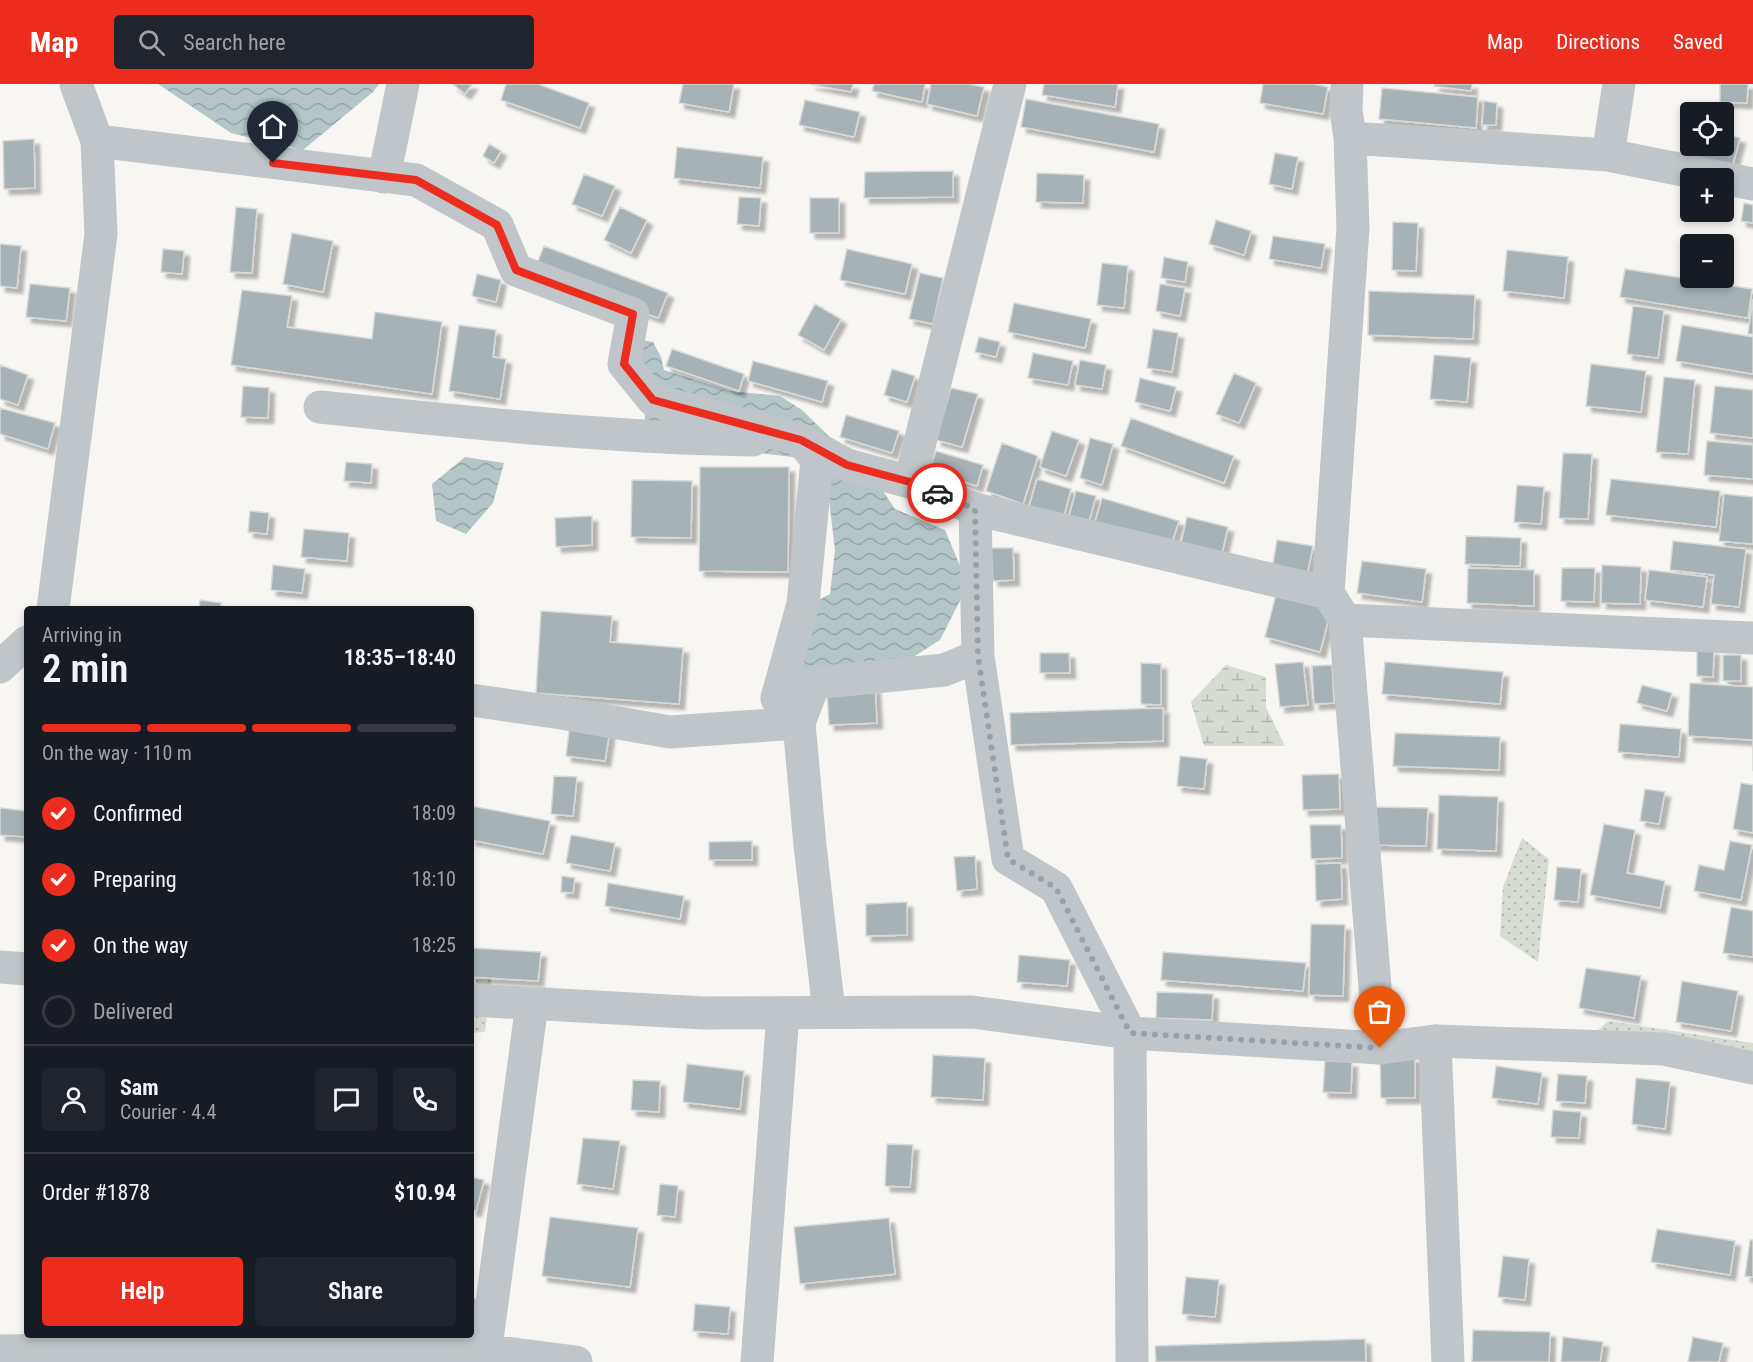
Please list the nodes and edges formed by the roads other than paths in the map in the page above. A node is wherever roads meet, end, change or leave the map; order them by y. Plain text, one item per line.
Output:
1 (76, 84) edge
2 (403, 84) edge
3 (1010, 84) edge
4 (1347, 84) edge
5 (1619, 84) edge
6 (1350, 138) junction
7 (97, 141) junction
8 (1608, 154) junction
9 (384, 177) junction
10 (1753, 184) edge
11 (320, 407) dead end
12 (801, 440) junction
13 (910, 482) junction
14 (975, 509) junction
15 (53, 606) edge
16 (1336, 606) junction
17 (1753, 638) edge
18 (24, 645) edge
19 (978, 656) junction
20 (0, 667) edge
21 (24, 669) edge
22 (0, 673) edge
23 (474, 700) edge
24 (799, 723) junction
25 (0, 967) edge
26 (24, 969) edge
27 (474, 1000) edge
28 (532, 1004) junction
29 (829, 1012) junction
30 (783, 1013) junction
31 (1130, 1033) junction
32 (1435, 1041) junction
33 (1380, 1048) junction
34 (1753, 1068) edge
35 (207, 1348) edge
36 (0, 1351) edge
37 (485, 1357) edge
38 (576, 1362) edge
39 (757, 1362) edge
40 (1132, 1362) edge
41 (1448, 1362) edge

1 - 7 street
2 - 9 street
3 - 13 street
4 - 6 street
5 - 8 street
6 - 8 street
6 - 16 street
7 - 9 street
7 - 15 street
8 - 10 street
9 - 12 street
11 - 12 street
12 - 13 street
12 - 24 street
13 - 14 street
14 - 16 street
14 - 19 street
16 - 17 street
16 - 33 street
18 - 20 street
19 - 24 street
19 - 31 street
21 - 22 street
23 - 24 street
24 - 29 street
25 - 26 street
27 - 28 street
28 - 30 street
28 - 37 street
29 - 30 street
29 - 31 street
30 - 39 street
31 - 33 street
31 - 40 street
32 - 33 street
32 - 34 street
32 - 41 street
35 - 36 street
35 - 37 street
37 - 38 street

